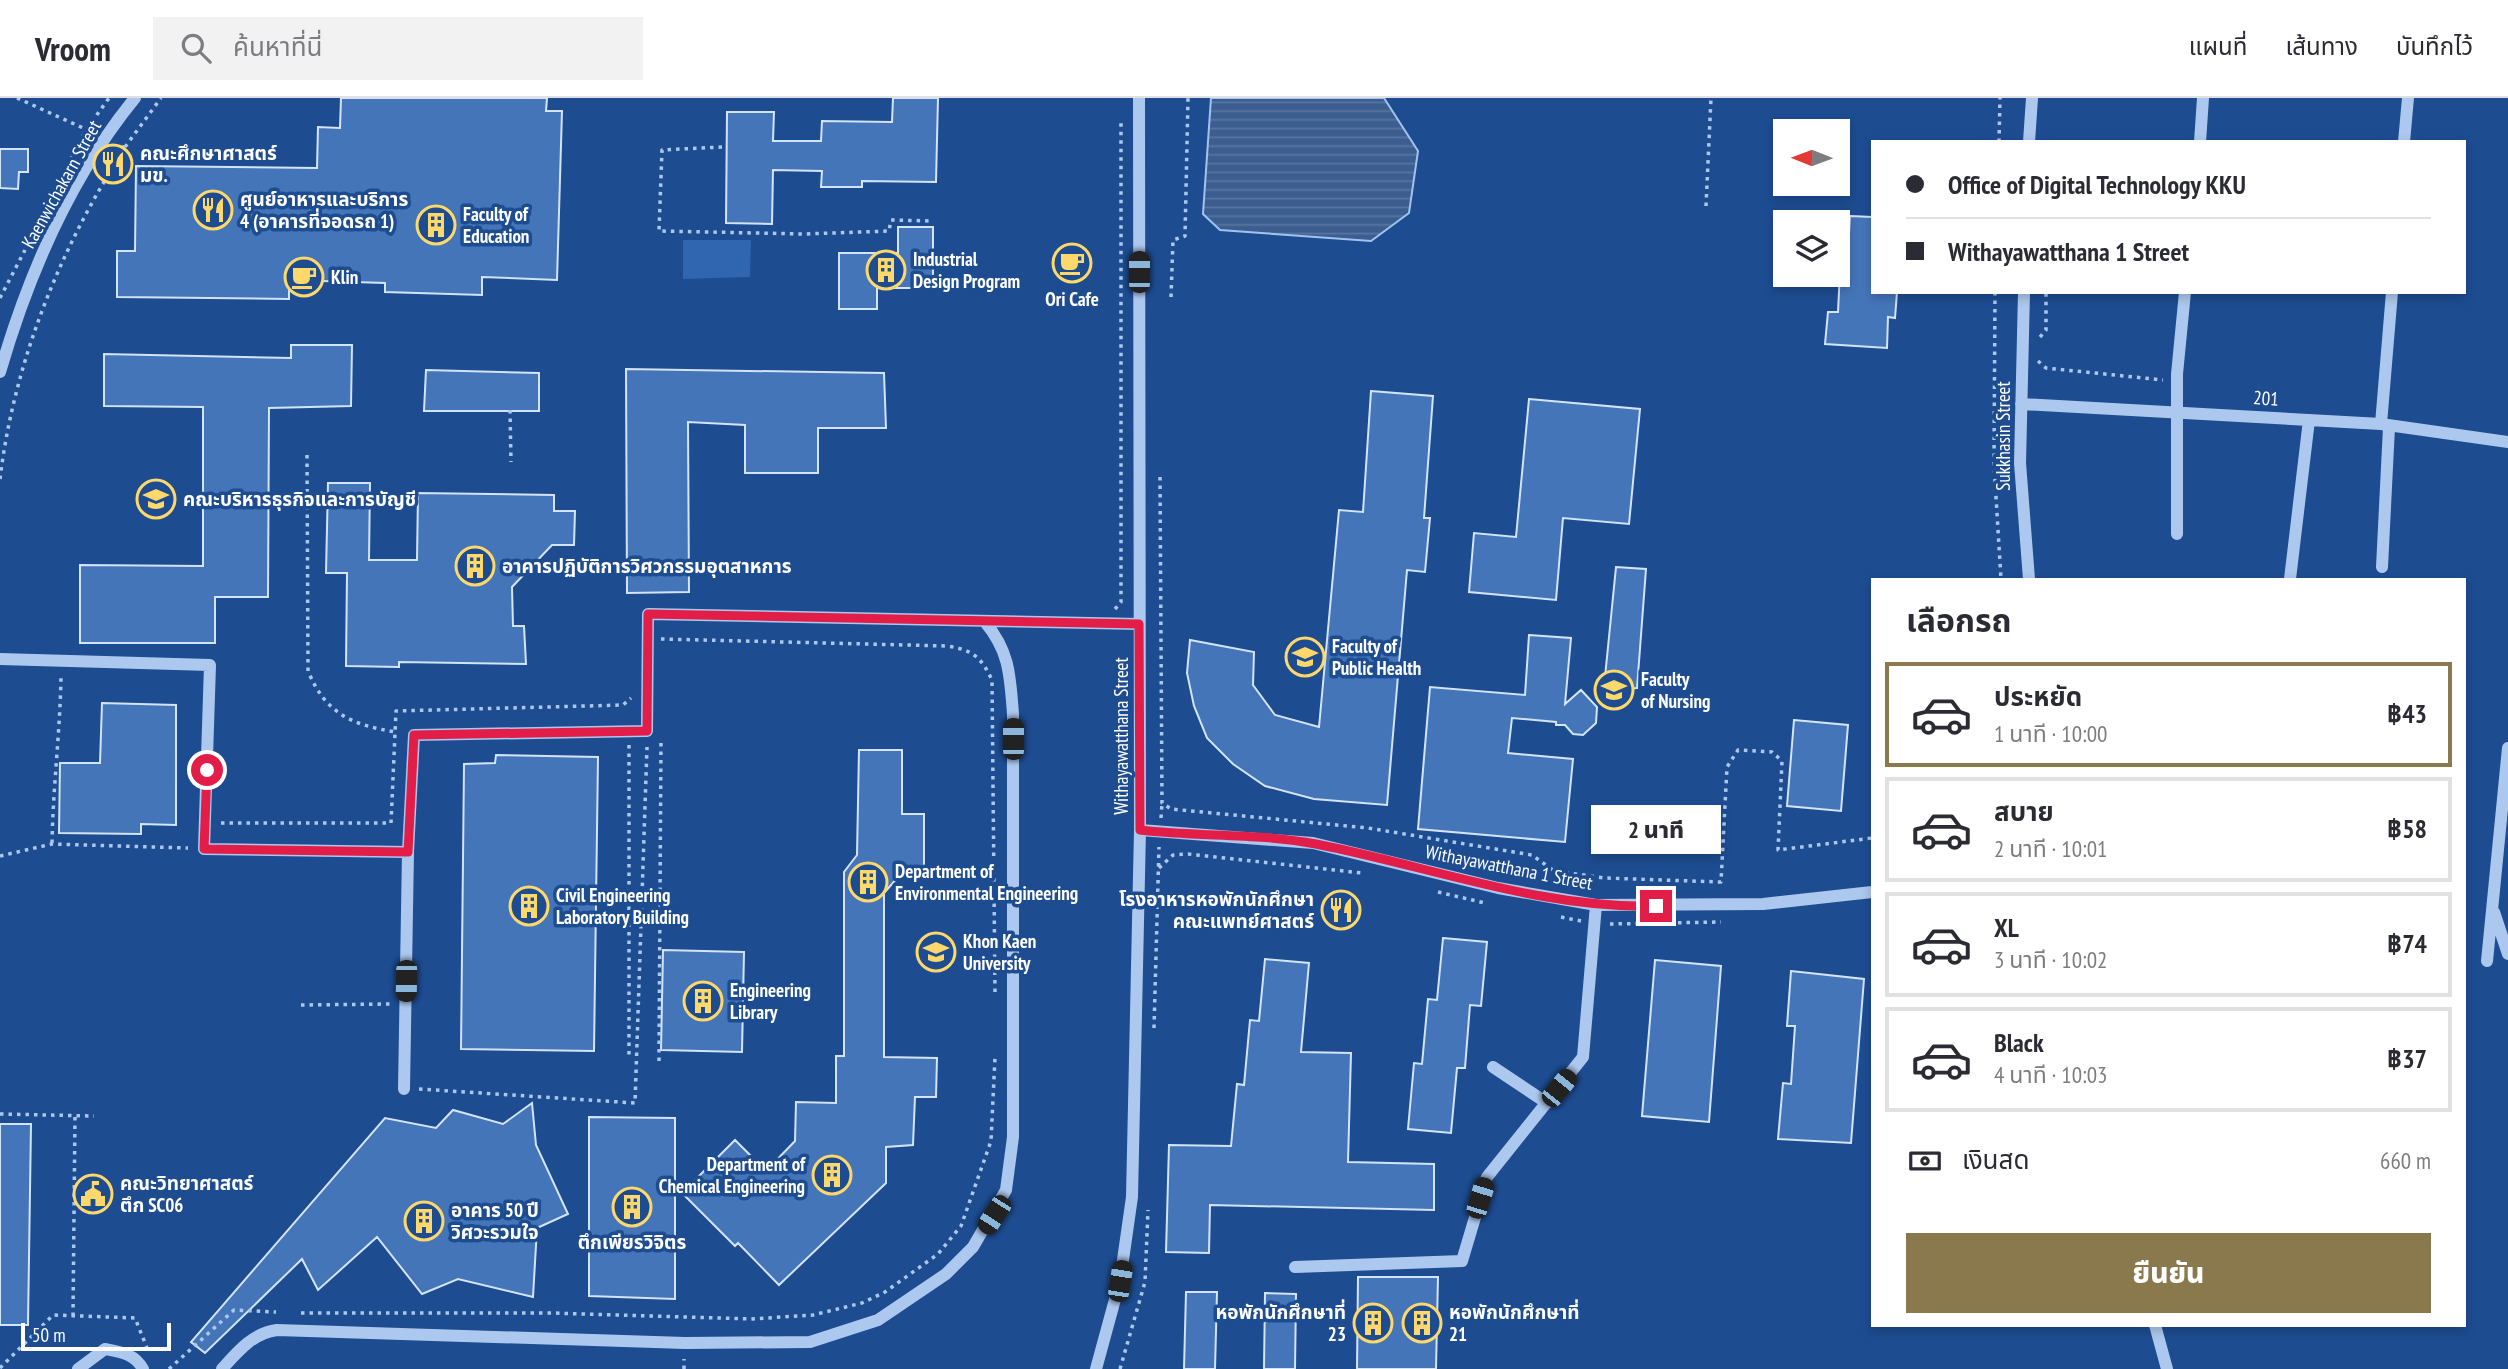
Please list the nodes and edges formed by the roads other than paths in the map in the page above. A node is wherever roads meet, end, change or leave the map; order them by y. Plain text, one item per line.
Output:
1 (135, 98) edge
2 (1139, 98) edge
3 (2032, 98) edge
4 (2203, 98) edge
5 (2408, 98) edge
6 (2029, 140) edge
7 (2200, 140) edge
8 (2404, 140) edge
9 (2024, 294) edge
10 (2185, 294) edge
11 (2392, 294) edge
12 (0, 372) edge
13 (2021, 404) junction
14 (2177, 412) junction
15 (2309, 420) junction
16 (2385, 426) junction
17 (2508, 442) edge
18 (2177, 534) dead end
19 (2382, 568) dead end
20 (2028, 578) edge
21 (2290, 578) edge
22 (985, 622) junction
23 (1139, 624) junction
24 (0, 659) edge
25 (2508, 748) edge
26 (1140, 830) junction
27 (408, 852) junction
28 (1871, 892) edge
29 (1596, 905) junction
30 (2492, 905) junction
31 (2508, 954) edge
32 (2487, 961) dead end
33 (1493, 1067) dead end
34 (404, 1089) road end
35 (1547, 1103) junction
36 (1295, 1267) dead end
37 (2156, 1327) edge
38 (221, 1368) edge
39 (78, 1369) edge
40 (143, 1369) edge
41 (1096, 1369) edge
42 (2167, 1369) edge

1 - 12 street, Kaenwichakarn Street
2 - 23 street, Withayawatthana Street
3 - 6 street
4 - 7 street
5 - 8 street
9 - 13 street, Sukkhasin Street
10 - 14 street
11 - 16 street
13 - 14 street, 201
13 - 20 street, Sukkhasin Street
14 - 15 street, 201
14 - 18 street
15 - 16 street, 201
15 - 21 street
16 - 17 street, 201
16 - 19 street
22 - 23 street
22 - 27 street
22 - 38 street
23 - 26 street, Withayawatthana Street
24 - 27 street
25 - 30 street
26 - 29 street, Withayawatthana 1 Street
26 - 41 street, Withayawatthana Street
27 - 34 street
28 - 29 street, Withayawatthana 1 Street
29 - 35 street
30 - 31 street
30 - 32 street
33 - 35 street
35 - 36 street
37 - 42 street
39 - 40 street

